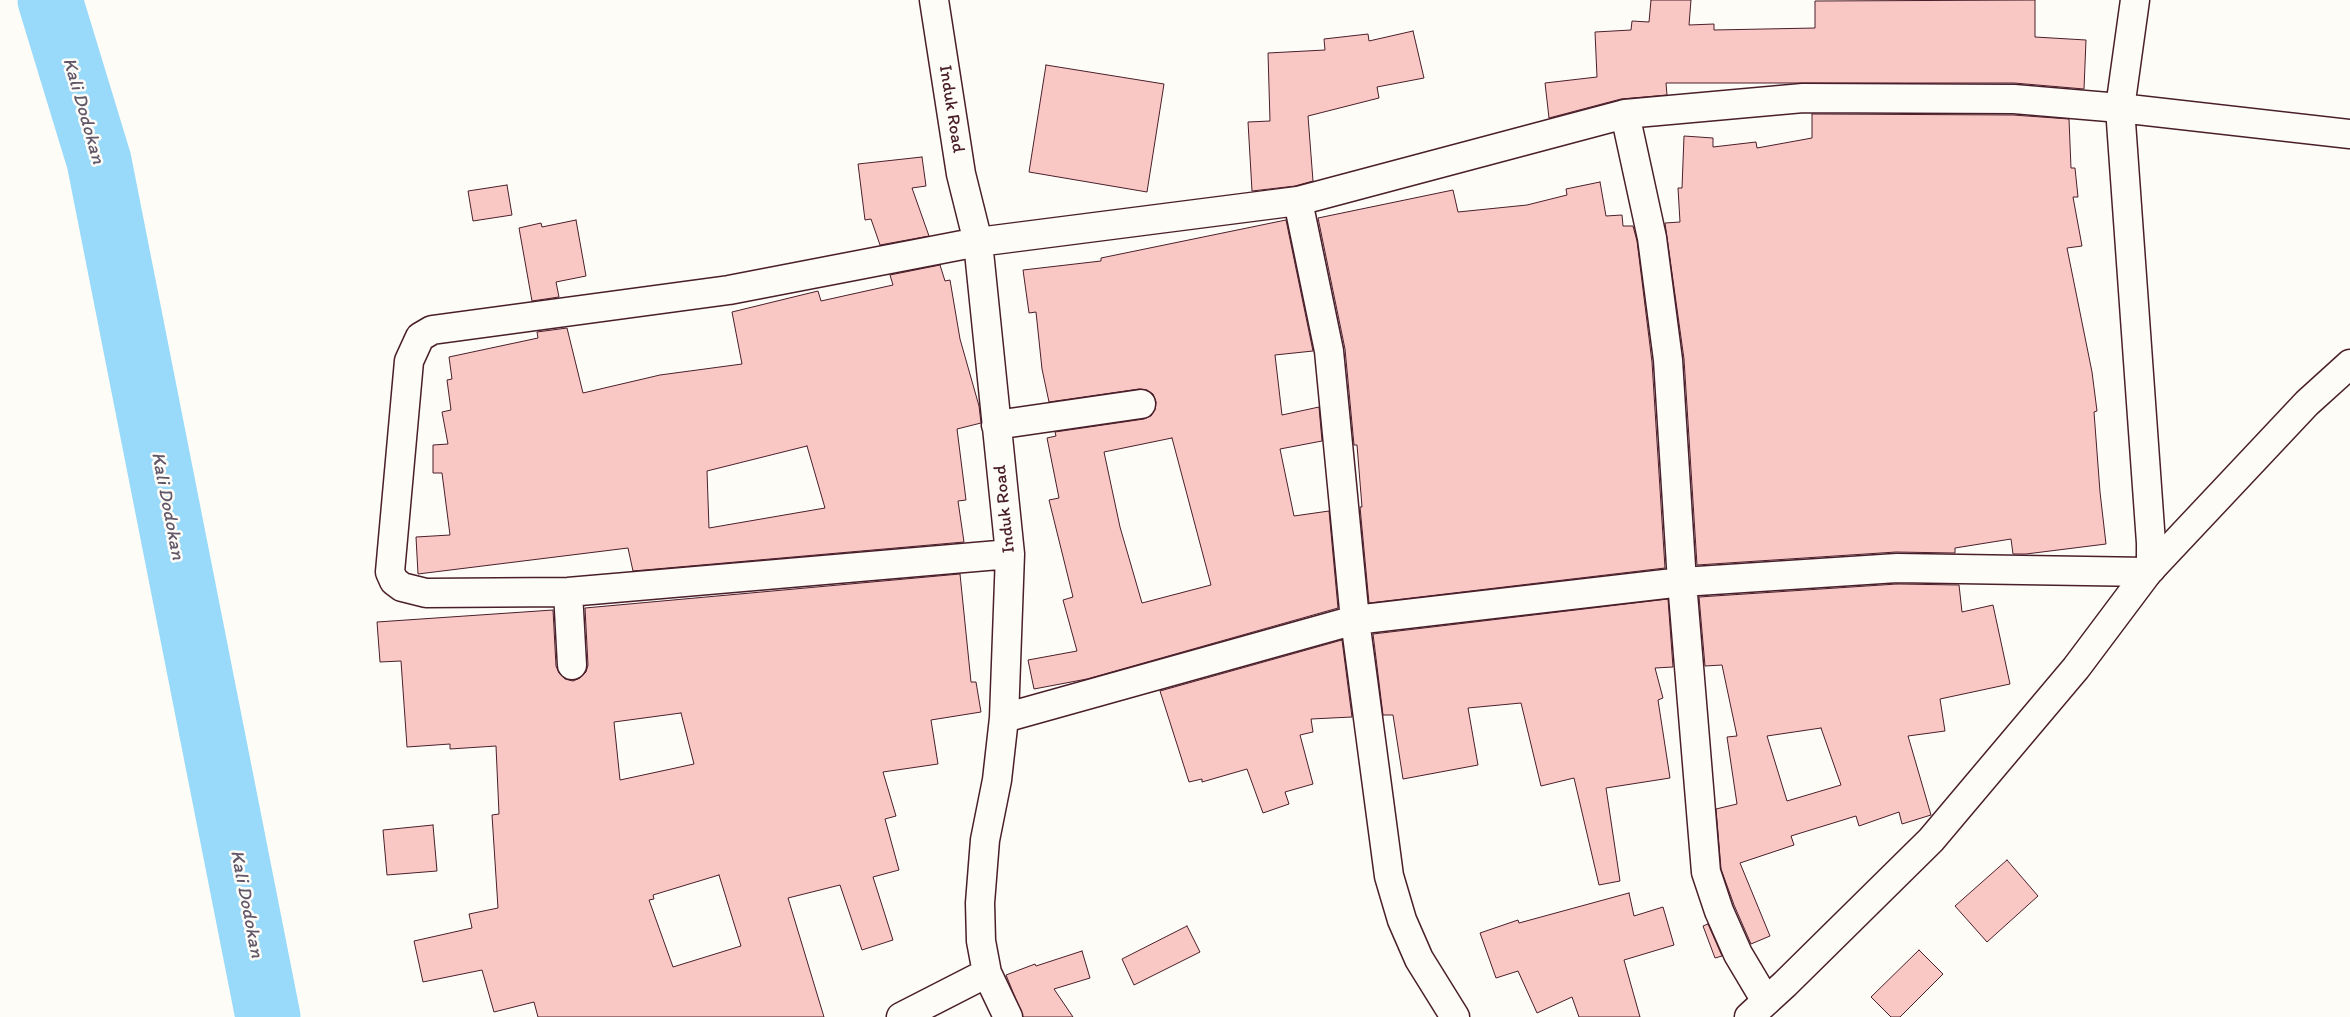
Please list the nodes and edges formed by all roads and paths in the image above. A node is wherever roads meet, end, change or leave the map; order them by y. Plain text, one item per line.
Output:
1 (934, 0) edge
2 (2135, 0) edge
3 (2120, 108) junction
4 (1625, 114) junction
5 (2350, 134) edge
6 (1298, 200) junction
7 (978, 242) junction
8 (2350, 364) edge
9 (1141, 404) dead end
10 (996, 425) junction
11 (1010, 554) junction
12 (2149, 570) junction
13 (1682, 582) junction
14 (568, 592) junction
15 (1355, 620) junction
16 (572, 665) dead end
17 (1004, 718) junction
18 (987, 973) junction
19 (1757, 1009) edge
20 (901, 1017) edge
21 (1008, 1017) edge
22 (1455, 1017) edge

1 - 7 street, Induk Road
2 - 3 street
3 - 4 street
3 - 5 street
3 - 12 street
4 - 6 street
4 - 13 street
6 - 7 street
6 - 15 street
7 - 10 street, Induk Road
7 - 14 street
8 - 12 street
9 - 10 street
10 - 11 street, Induk Road
11 - 14 street
11 - 17 street, Induk Road
12 - 13 street
12 - 19 street
13 - 15 street
13 - 19 street
14 - 16 street
15 - 17 street
15 - 22 street
17 - 18 street, Induk Road
18 - 20 street
18 - 21 street, Induk Road

